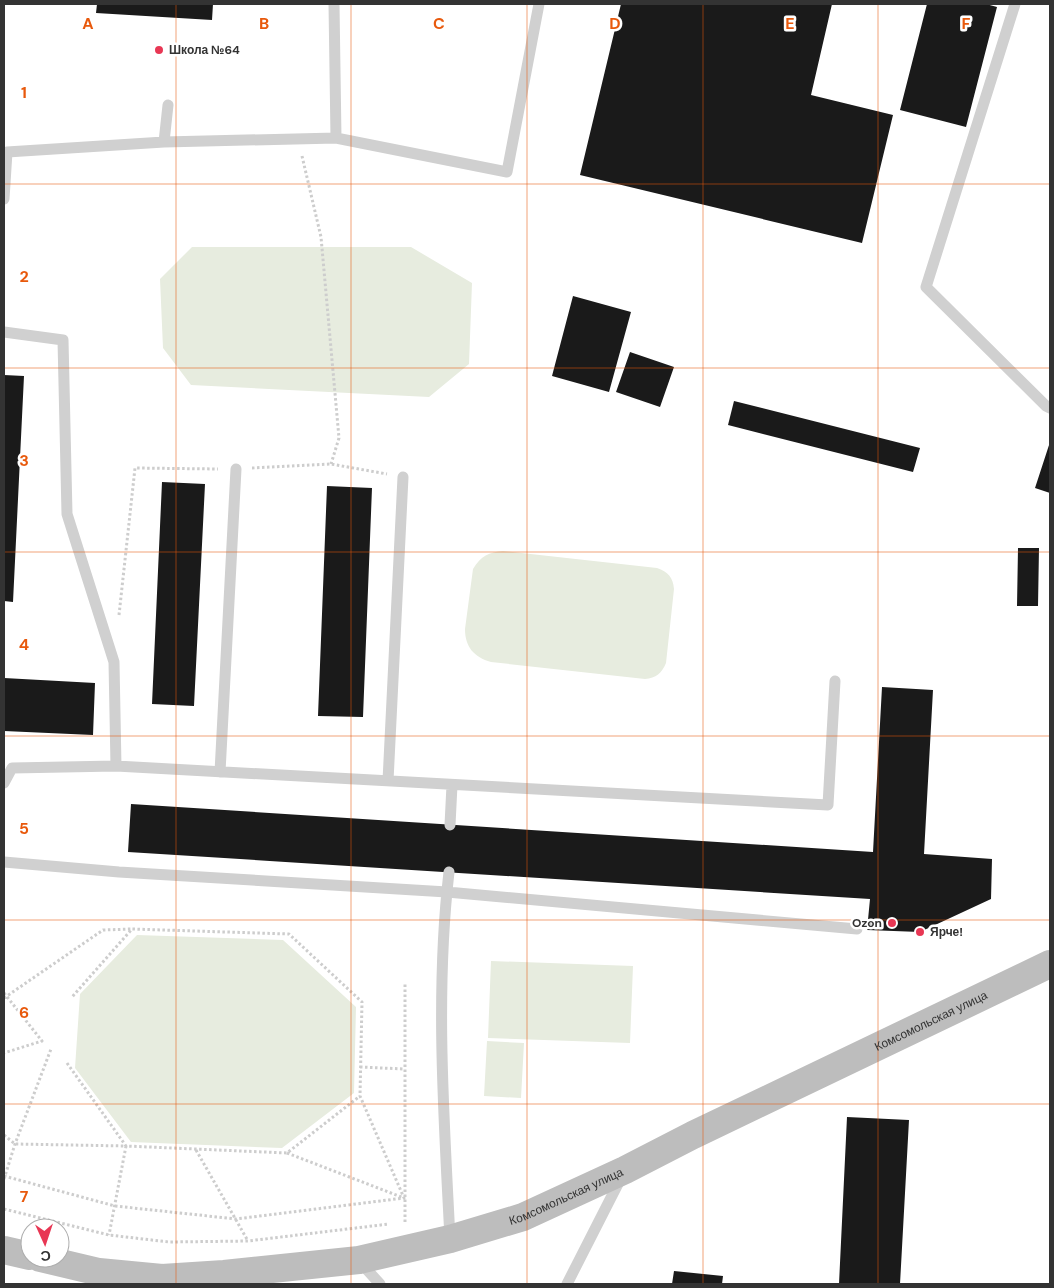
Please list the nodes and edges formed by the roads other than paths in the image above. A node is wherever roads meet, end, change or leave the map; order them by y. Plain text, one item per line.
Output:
1 (334, 4) edge
2 (539, 4) edge
3 (1015, 4) edge
4 (168, 105) dead end
5 (336, 138) junction
6 (164, 142) junction
7 (4, 199) edge
8 (4, 332) edge
9 (1050, 408) edge
10 (236, 469) road end
11 (403, 477) road end
12 (835, 682) dead end
13 (116, 766) junction
14 (8, 768) edge
15 (220, 772) junction
16 (388, 781) junction
17 (4, 783) edge
18 (452, 785) junction
19 (450, 825) dead end
20 (4, 862) edge
21 (449, 872) dead end
22 (447, 892) junction
23 (857, 929) dead end
24 (1050, 964) edge
25 (625, 1170) junction
26 (449, 1227) junction
27 (4, 1250) edge
28 (20, 1254) edge
29 (359, 1260) junction
30 (70, 1265) edge
31 (380, 1284) edge
32 (567, 1284) edge

1 - 5 lane
2 - 5 lane
3 - 9 lane
4 - 6 lane
5 - 6 lane
6 - 7 lane
8 - 13 lane
10 - 15 lane
11 - 16 lane
12 - 18 lane
13 - 14 lane
13 - 15 lane
14 - 17 lane
15 - 16 lane
16 - 18 lane
18 - 19 lane
20 - 22 lane
21 - 22 lane
22 - 23 lane
22 - 26 lane
24 - 25 main road, Комсомольская улица
25 - 26 main road, Комсомольская улица
25 - 32 lane
26 - 29 main road, Комсомольская улица
27 - 28 main road
29 - 30 main road, Комсомольская улица
29 - 31 lane

